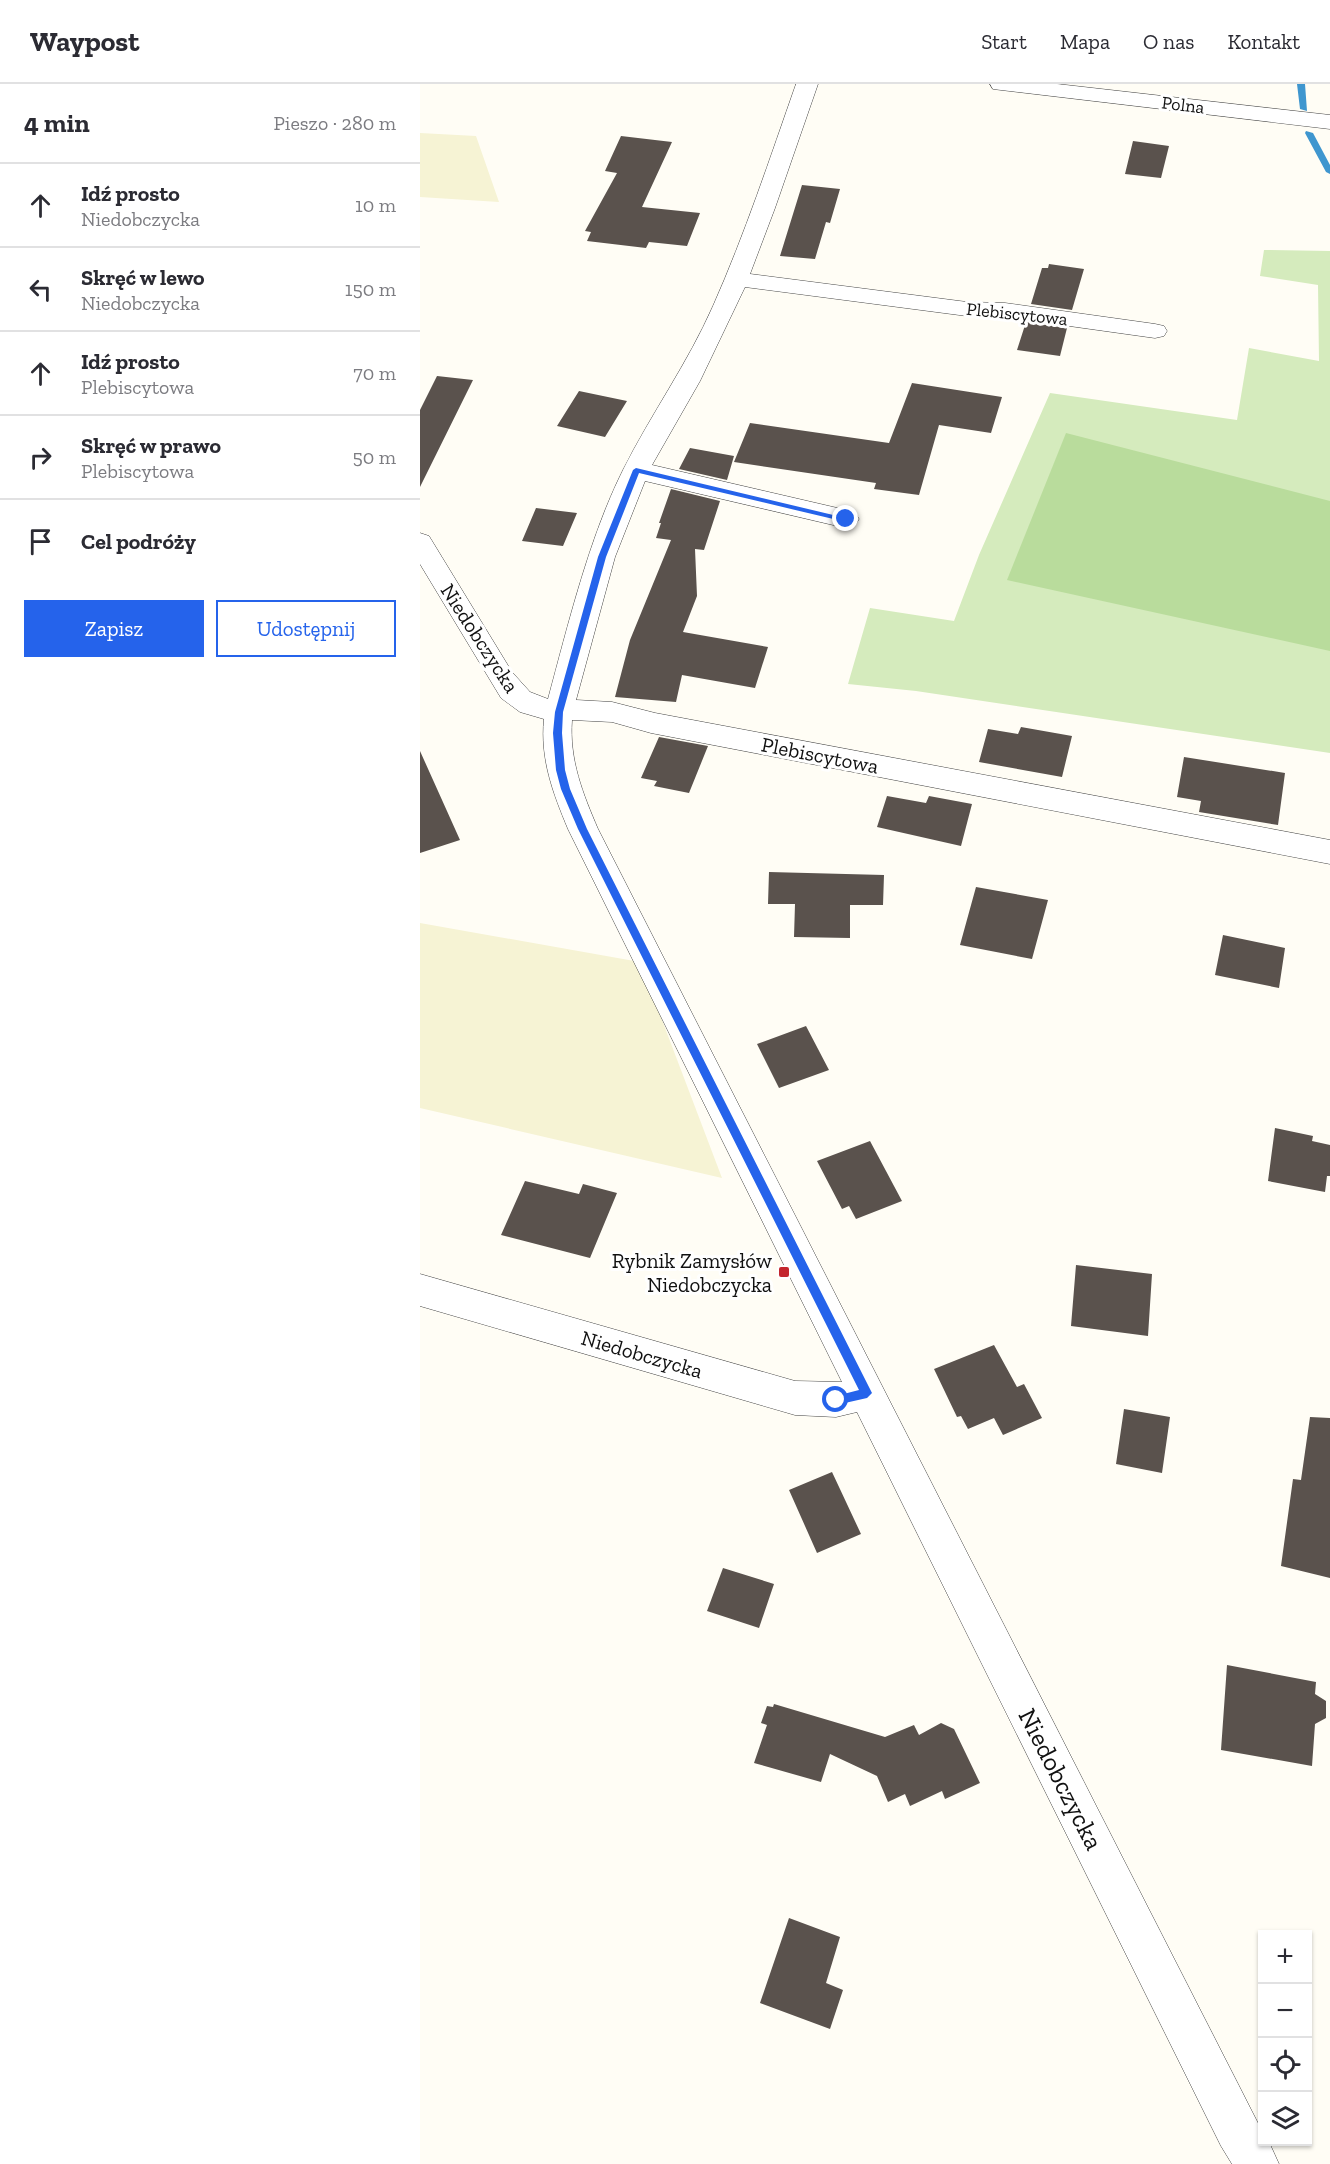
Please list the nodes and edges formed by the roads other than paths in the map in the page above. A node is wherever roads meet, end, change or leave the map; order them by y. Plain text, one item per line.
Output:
1 (807, 84) edge
2 (1001, 84) edge
3 (1330, 122) edge
4 (736, 279) junction
5 (1155, 331) dead end
6 (636, 470) junction
7 (846, 519) dead end
8 (420, 542) edge
9 (559, 712) junction
10 (1330, 852) edge
11 (420, 1290) edge
12 (867, 1393) junction
13 (1257, 2164) edge

1 - 4 street
2 - 3 street, Polna
4 - 5 street, Plebiscytowa
4 - 6 street
6 - 7 street
6 - 9 street
8 - 9 street, Niedobczycka
9 - 10 street, Plebiscytowa
9 - 12 street, Niedobczycka
11 - 12 street, Niedobczycka
12 - 13 street, Niedobczycka

